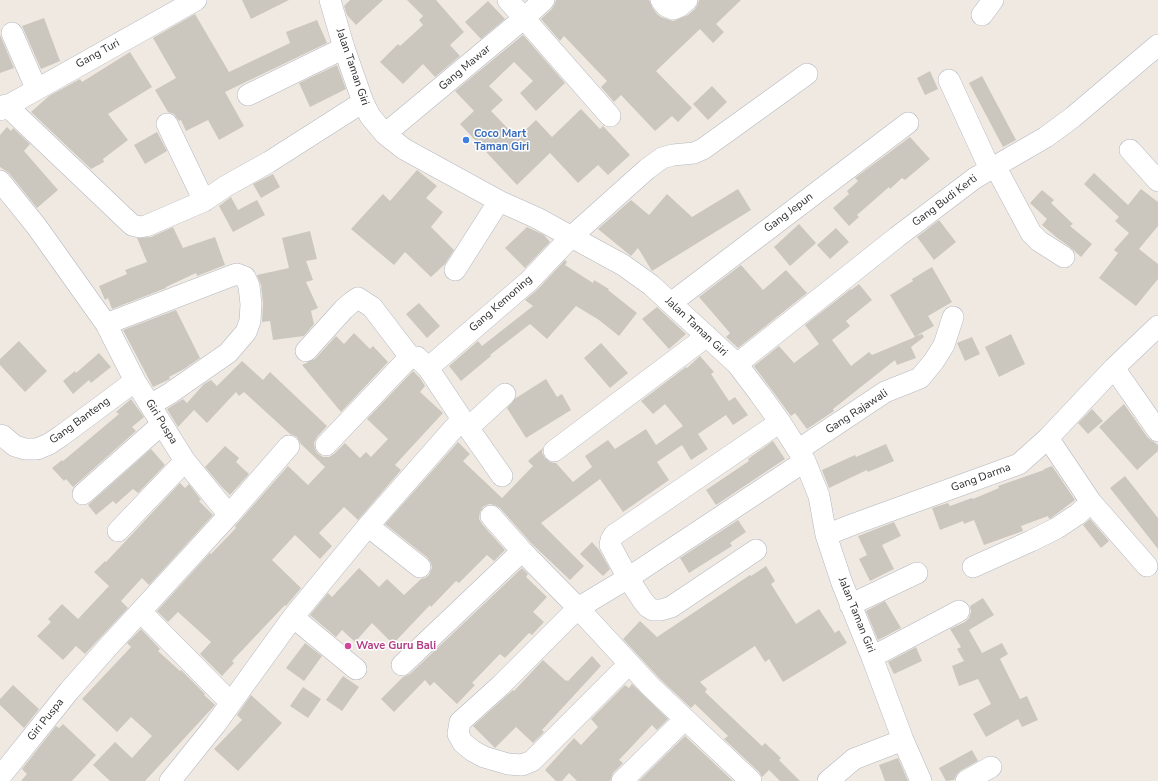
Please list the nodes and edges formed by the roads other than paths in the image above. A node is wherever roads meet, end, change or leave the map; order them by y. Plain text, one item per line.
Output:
1 (196, 0) edge
2 (330, 0) edge
3 (508, 0) edge
4 (544, 0) edge
5 (661, 0) edge
6 (687, 0) edge
7 (524, 19) junction
8 (12, 33) dead end
9 (1158, 46) edge
10 (344, 48) junction
11 (807, 74) dead end
12 (949, 80) dead end
13 (36, 88) junction
14 (248, 95) dead end
15 (363, 102) junction
16 (3, 107) edge
17 (610, 116) dead end
18 (908, 123) dead end
19 (167, 124) dead end
20 (386, 134) junction
21 (1130, 150) dead end
22 (992, 168) junction
23 (1158, 181) edge
24 (2, 189) edge
25 (204, 201) junction
26 (499, 201) junction
27 (571, 237) junction
28 (1064, 257) dead end
29 (455, 270) dead end
30 (671, 304) junction
31 (953, 317) dead end
32 (106, 324) junction
33 (1158, 326) edge
34 (707, 336) junction
35 (306, 351) dead end
36 (420, 363) junction
37 (737, 364) junction
38 (1114, 368) junction
39 (135, 381) junction
40 (505, 394) dead end
41 (150, 405) junction
42 (780, 422) junction
43 (162, 424) junction
44 (465, 424) junction
45 (1158, 431) edge
46 (1, 434) edge
47 (1048, 438) junction
48 (326, 445) dead end
49 (289, 446) dead end
50 (554, 451) dead end
51 (801, 456) junction
52 (185, 461) junction
53 (502, 476) dead end
54 (83, 494) dead end
55 (1091, 502) junction
56 (229, 515) junction
57 (491, 516) dead end
58 (368, 526) junction
59 (118, 531) dead end
60 (826, 535) junction
61 (756, 550) dead end
62 (522, 551) junction
63 (1146, 566) dead end
64 (420, 567) dead end
65 (973, 567) dead end
66 (917, 573) dead end
67 (628, 578) junction
68 (850, 605) junction
69 (578, 608) junction
70 (959, 611) dead end
71 (141, 612) junction
72 (293, 617) junction
73 (872, 657) junction
74 (629, 664) junction
75 (402, 665) dead end
76 (356, 669) dead end
77 (231, 703) junction
78 (685, 719) junction
79 (903, 740) junction
80 (991, 767) dead end
81 (0, 777) edge
82 (170, 781) edge
83 (622, 781) edge
84 (750, 781) edge
85 (828, 781) edge
86 (921, 781) edge
87 (966, 781) edge

1 - 13 street, Gang Turi
2 - 10 street, Jalan Taman Giri
3 - 7 street
4 - 7 street, Gang Mawar
5 - 6 street
7 - 17 street
7 - 20 street, Gang Mawar
8 - 13 street
9 - 22 street, Gang Budi Kerti
10 - 14 street
10 - 15 street, Jalan Taman Giri
11 - 27 street, Gang Kemoning
12 - 22 street
13 - 16 street, Gang Turi
15 - 20 street, Jalan Taman Giri
15 - 25 street
16 - 25 street
18 - 30 street, Gang Jepun
19 - 25 street
20 - 26 street, Jalan Taman Giri
21 - 23 street
22 - 28 street
22 - 37 street, Gang Budi Kerti
24 - 32 street, Giri Puspa
26 - 27 street, Jalan Taman Giri
26 - 29 street
27 - 30 street, Jalan Taman Giri
27 - 36 street, Gang Kemoning
30 - 34 street, Jalan Taman Giri
31 - 51 street, Gang Rajawali
32 - 39 street, Giri Puspa
32 - 41 street
33 - 38 street, Gang Darma
34 - 37 street, Jalan Taman Giri
34 - 50 street
35 - 36 street
36 - 44 street
36 - 48 street, Gang Kemoning
37 - 42 street, Jalan Taman Giri
38 - 45 street
38 - 47 street, Gang Darma
39 - 41 street, Giri Puspa
39 - 46 street, Gang Banteng
40 - 44 street
41 - 43 street, Giri Puspa
42 - 51 street, Jalan Taman Giri
42 - 67 street
43 - 52 street, Giri Puspa
43 - 54 street
44 - 53 street
44 - 58 street
47 - 55 street
47 - 60 street, Gang Darma
49 - 56 street
51 - 60 street, Jalan Taman Giri
51 - 67 street, Gang Rajawali
52 - 56 street, Giri Puspa
52 - 59 street
55 - 63 street
55 - 65 street
56 - 71 street, Giri Puspa
57 - 62 street
58 - 64 street
58 - 72 street
60 - 68 street, Jalan Taman Giri
61 - 67 street
62 - 69 street
62 - 75 street
66 - 68 street
67 - 69 street, Gang Rajawali
68 - 73 street, Jalan Taman Giri
69 - 74 street
69 - 74 street, Gang Rajawali
70 - 73 street
71 - 77 street
71 - 81 street, Giri Puspa
72 - 76 street
72 - 77 street
73 - 79 street, Jalan Taman Giri
74 - 78 street
77 - 82 street
78 - 83 street
78 - 84 street
79 - 85 street
79 - 86 street, Jalan Taman Giri
80 - 87 street

